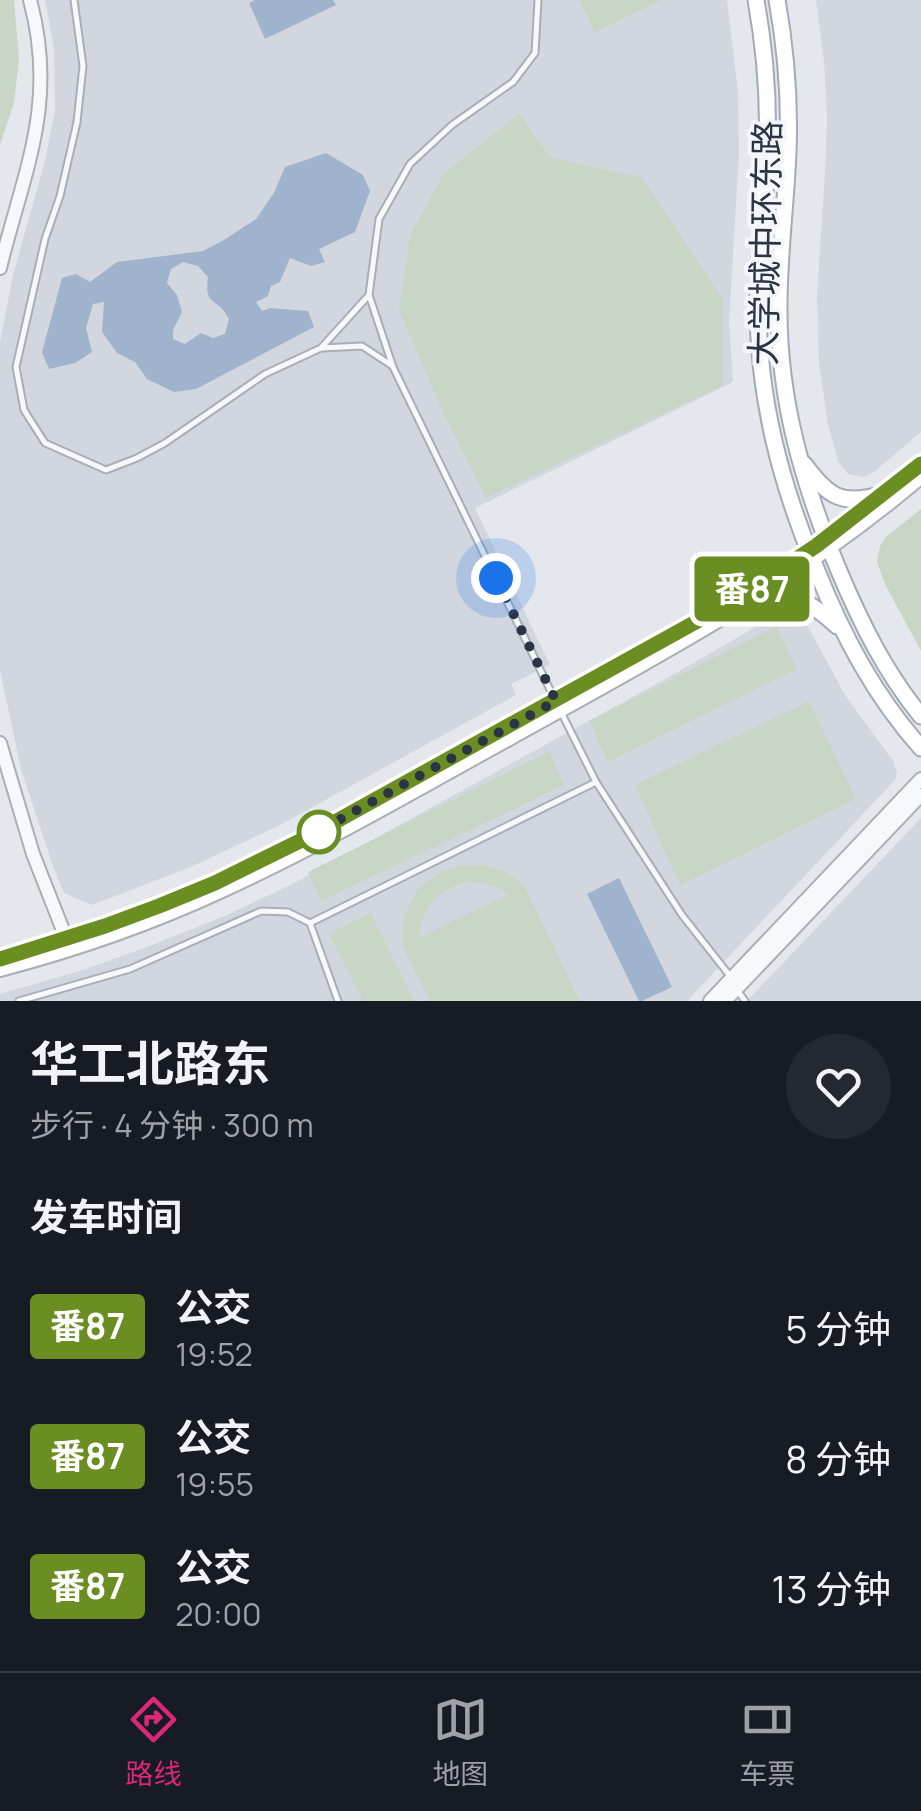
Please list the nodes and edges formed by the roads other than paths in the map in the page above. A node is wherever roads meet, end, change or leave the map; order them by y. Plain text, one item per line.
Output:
1 (30, 0) edge
2 (74, 0) edge
3 (538, 0) edge
4 (756, 0) edge
5 (777, 0) edge
6 (0, 268) edge
7 (369, 294) junction
8 (320, 348) junction
9 (393, 366) junction
10 (796, 450) junction
11 (921, 464) edge
12 (921, 476) edge
13 (884, 494) junction
14 (828, 544) junction
15 (810, 556) junction
16 (756, 598) junction
17 (844, 634) junction
18 (558, 705) junction
19 (921, 716) edge
20 (0, 744) edge
21 (921, 748) edge
22 (921, 778) edge
23 (596, 782) junction
24 (921, 795) edge
25 (310, 923) junction
26 (68, 944) junction
27 (0, 958) edge
28 (0, 969) edge
29 (741, 995) edge
30 (19, 1001) edge
31 (338, 1001) edge
32 (710, 1001) edge
33 (725, 1001) edge

1 - 6 street
2 - 8 lane
3 - 7 lane
4 - 15 main road, 大学城中环东路
5 - 10 main road, 大学城中环东路
7 - 8 lane
7 - 9 lane
8 - 9 lane
9 - 18 lane
10 - 13 main road
10 - 14 main road, 大学城中环东路
11 - 13 main road
12 - 14 main road
13 - 14 main road
14 - 15 main road
14 - 19 main road, 大学城中环东路
15 - 16 main road
15 - 17 main road, 大学城中环东路
15 - 18 main road
16 - 17 main road
16 - 18 main road
17 - 21 main road, 大学城中环东路
18 - 23 lane
18 - 26 main road
20 - 26 street
22 - 32 street
23 - 25 lane
23 - 29 lane
24 - 29 street
25 - 30 lane
25 - 31 lane
26 - 27 main road
26 - 28 main road
29 - 33 street

